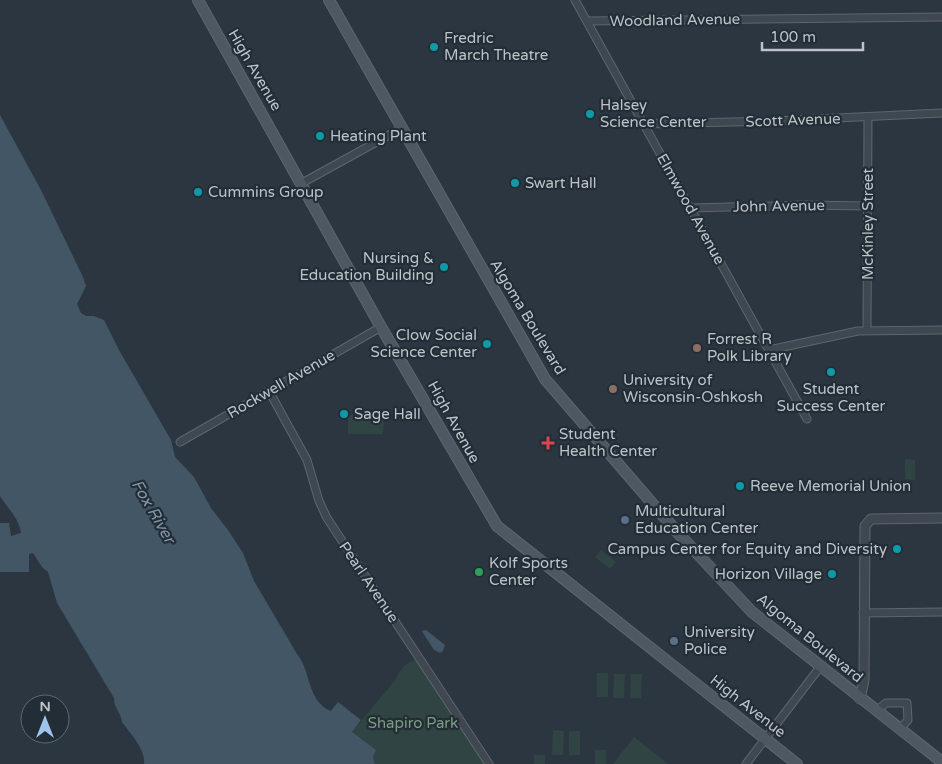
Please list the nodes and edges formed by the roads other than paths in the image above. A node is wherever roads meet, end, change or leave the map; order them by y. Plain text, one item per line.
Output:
1 (328, 0) edge
2 (575, 0) edge
3 (202, 2) edge
4 (942, 16) edge
5 (587, 21) junction
6 (942, 113) edge
7 (868, 117) junction
8 (645, 124) junction
9 (402, 128) junction
10 (302, 183) junction
11 (868, 206) junction
12 (691, 208) junction
13 (381, 327) junction
14 (868, 330) junction
15 (942, 330) edge
16 (769, 350) junction
17 (269, 391) junction
18 (807, 418) dead end
19 (180, 442) dead end
20 (942, 518) edge
21 (942, 612) edge
22 (864, 613) junction
23 (820, 667) junction
24 (860, 699) junction
25 (876, 711) junction
26 (900, 729) junction
27 (765, 739) junction
28 (942, 762) edge
29 (489, 764) edge
30 (746, 764) edge
31 (797, 764) edge

1 - 9 main road, Algoma Boulevard
2 - 5 street, Elmwood Avenue
3 - 10 main road, High Avenue
4 - 5 street, Woodland Avenue
5 - 8 street, Elmwood Avenue
6 - 7 street, Scott Avenue
7 - 8 street, Scott Avenue
7 - 11 street, McKinley Street
8 - 12 street, Elmwood Avenue
9 - 10 street
9 - 23 main road, Algoma Boulevard
10 - 13 main road, High Avenue
11 - 12 street, John Avenue
11 - 14 street, McKinley Street
12 - 16 street, Elmwood Avenue
13 - 17 street, Rockwell Avenue
13 - 27 main road, High Avenue
14 - 15 street
14 - 16 street
16 - 18 street, Elmwood Avenue
17 - 19 street, Rockwell Avenue
17 - 29 street, Pearl Avenue
20 - 22 street
21 - 22 street
22 - 24 street
23 - 24 main road, Algoma Boulevard
23 - 27 street
24 - 25 main road, Algoma Boulevard
25 - 26 main road, Algoma Boulevard
25 - 26 street
26 - 28 main road, Algoma Boulevard
27 - 30 street
27 - 31 main road, High Avenue

